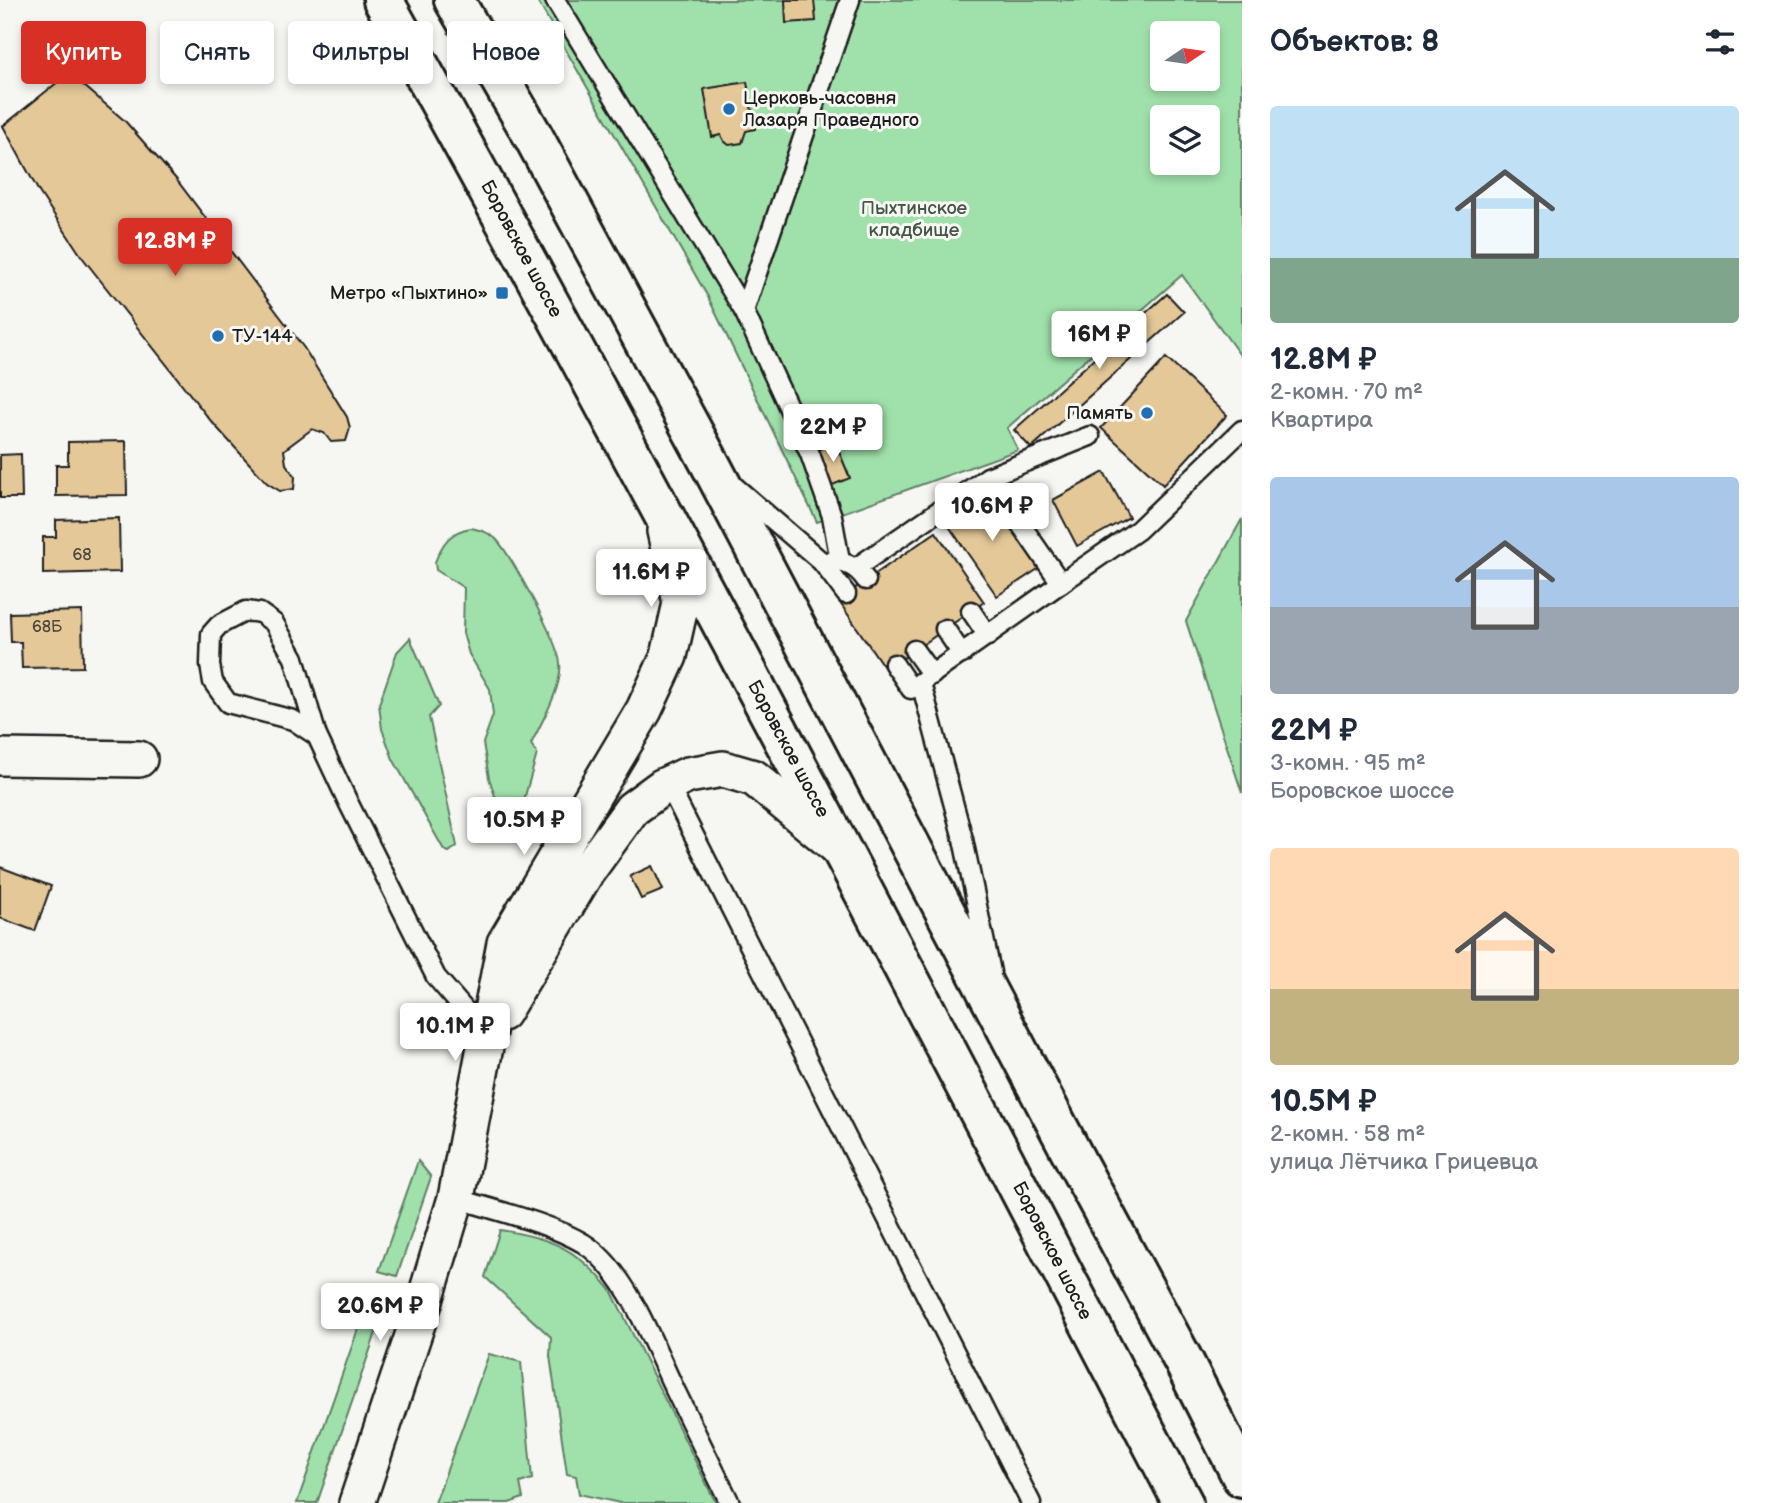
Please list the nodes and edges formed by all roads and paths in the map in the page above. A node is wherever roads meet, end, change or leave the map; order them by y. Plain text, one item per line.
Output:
1 (383, 0) edge
2 (454, 0) edge
3 (555, 0) edge
4 (850, 0) edge
5 (744, 311) junction
6 (1242, 430) edge
7 (1090, 436) dead end
8 (713, 469) junction
9 (988, 477) junction
10 (660, 510) junction
11 (846, 568) junction
12 (1061, 583) junction
13 (846, 594) dead end
14 (971, 611) dead end
15 (945, 629) dead end
16 (988, 636) junction
17 (914, 650) dead end
18 (962, 654) junction
19 (894, 664) dead end
20 (926, 679) junction
21 (317, 736) junction
22 (0, 757) edge
23 (139, 759) dead end
24 (668, 784) junction
25 (842, 851) junction
26 (999, 1010) junction
27 (488, 1037) junction
28 (456, 1198) junction
29 (1242, 1477) edge
30 (357, 1503) edge
31 (730, 1503) edge
32 (1031, 1503) edge
33 (1184, 1503) edge

1 - 10 main road, Боровское шоссе
2 - 8 main road
3 - 5 lane
4 - 5 lane
5 - 11 lane
6 - 12 lane
7 - 9 lane
8 - 11 lane
8 - 26 main road
9 - 11 lane
9 - 12 lane
10 - 25 main road, Боровское шоссе
10 - 27 street
11 - 13 lane
12 - 16 lane
14 - 16 lane
15 - 18 lane
16 - 18 lane
17 - 20 lane
18 - 20 lane
19 - 20 lane
20 - 26 lane
21 - 21 lane
21 - 27 lane
22 - 23 street
24 - 25 street
24 - 27 street
24 - 32 lane
25 - 33 main road, Боровское шоссе
26 - 29 main road
27 - 28 street
28 - 30 street
28 - 31 lane

